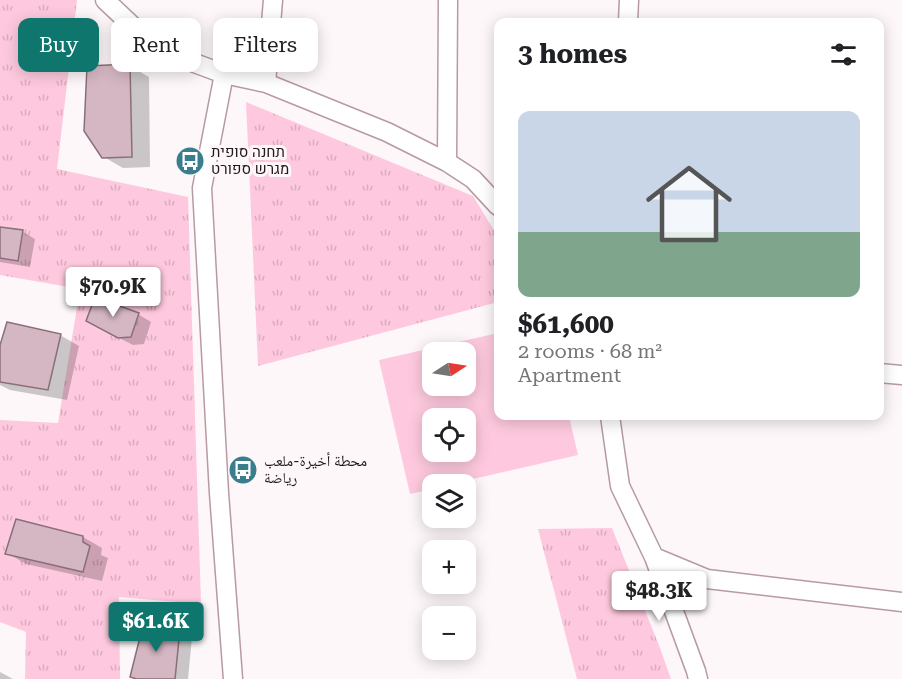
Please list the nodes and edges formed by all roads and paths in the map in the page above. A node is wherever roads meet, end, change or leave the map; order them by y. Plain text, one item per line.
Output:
1 (105, 0) edge
2 (273, 0) edge
3 (447, 0) edge
4 (629, 0) edge
5 (628, 18) edge
6 (224, 74) junction
7 (266, 83) junction
8 (447, 162) junction
9 (494, 202) edge
10 (884, 374) edge
11 (902, 375) edge
12 (611, 420) edge
13 (654, 557) junction
14 (902, 602) edge
15 (233, 679) edge
16 (698, 679) edge

1 - 6 street
2 - 7 street
3 - 8 street
4 - 5 street
6 - 7 street
6 - 15 street
7 - 8 street
8 - 9 street
10 - 11 street
12 - 13 street
13 - 14 street
13 - 16 street

